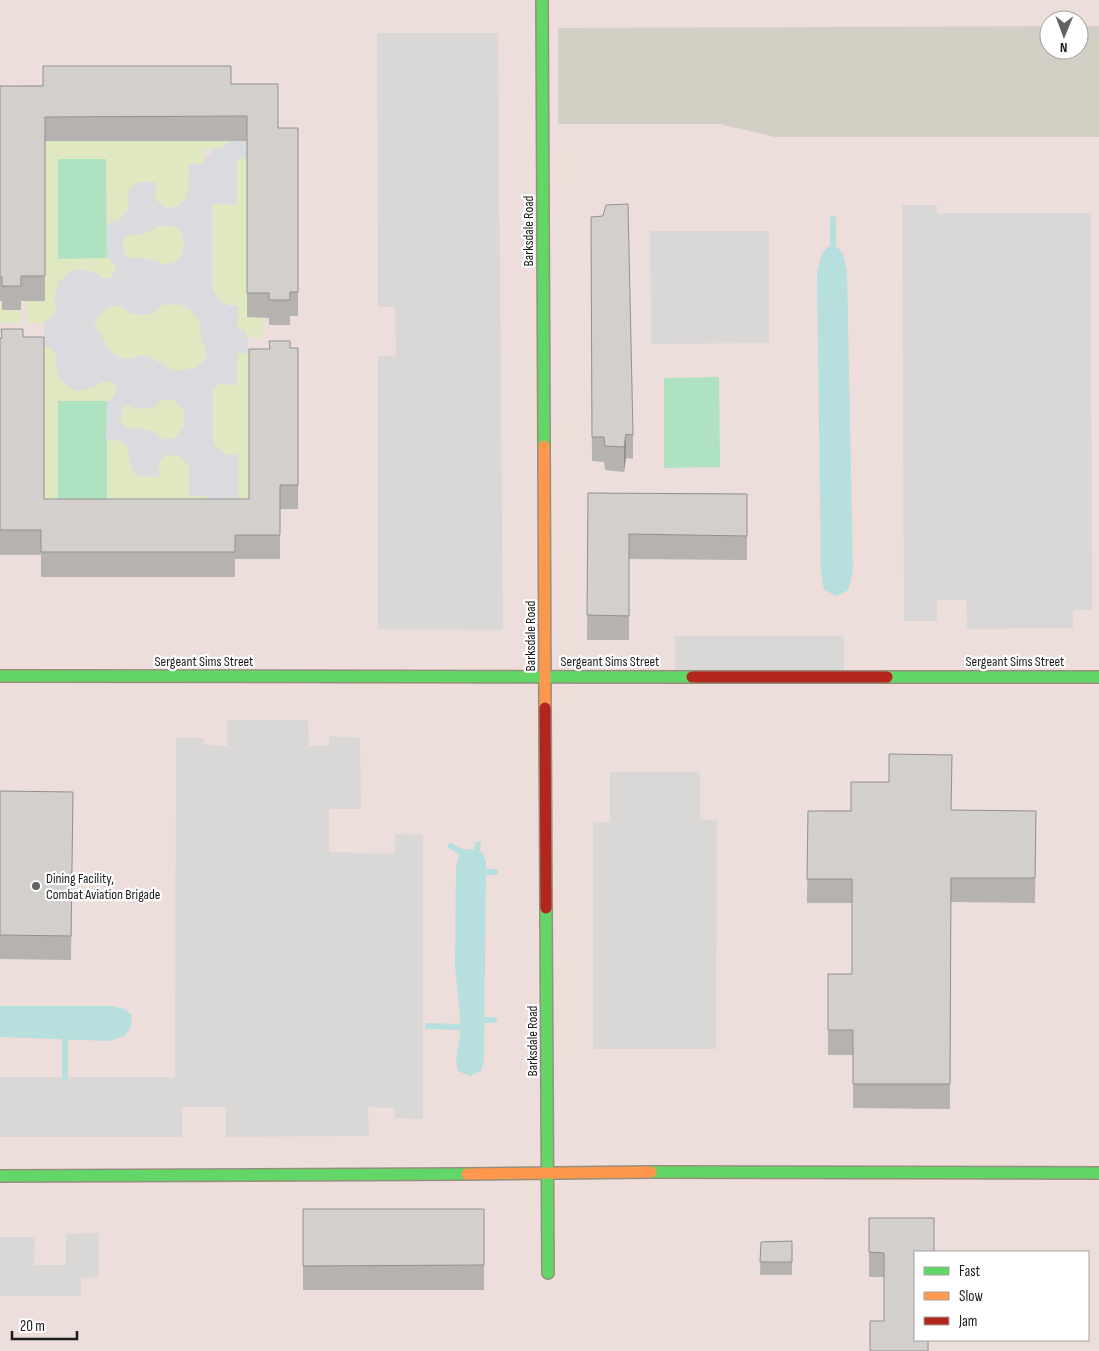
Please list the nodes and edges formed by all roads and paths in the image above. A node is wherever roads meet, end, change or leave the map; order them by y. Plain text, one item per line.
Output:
1 (542, 0) edge
2 (545, 675) junction
3 (0, 676) edge
4 (1099, 677) edge
5 (548, 1172) junction
6 (1099, 1173) edge
7 (0, 1176) edge
8 (548, 1273) dead end

1 - 2 street, Barksdale Road
2 - 3 street, Sergeant Sims Street
2 - 4 street, Sergeant Sims Street
2 - 5 street, Barksdale Road
5 - 6 street
5 - 7 street
5 - 8 street, Barksdale Road

